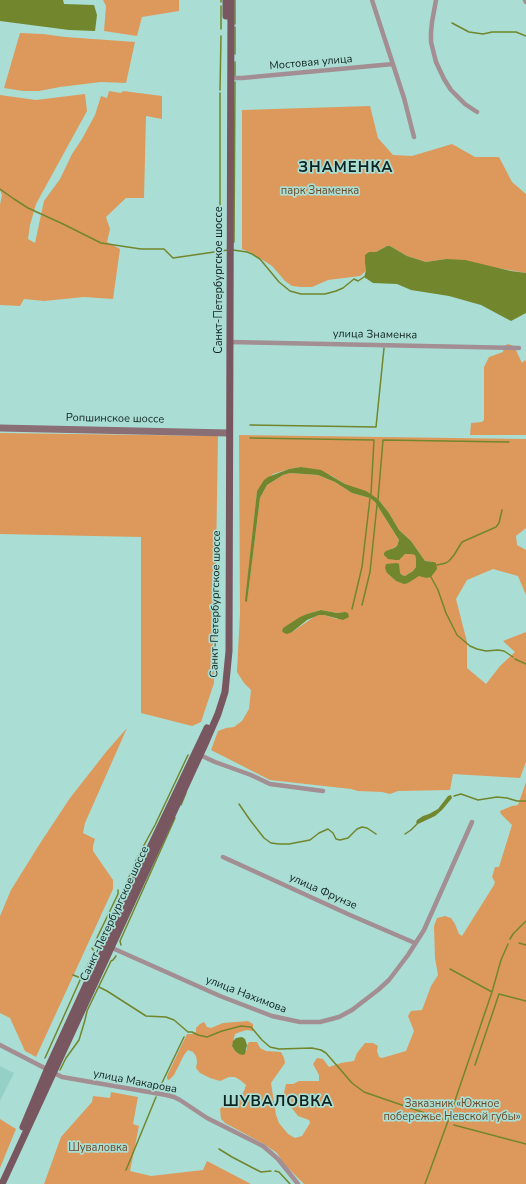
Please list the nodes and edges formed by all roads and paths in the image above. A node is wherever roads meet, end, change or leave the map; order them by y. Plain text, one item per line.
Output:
1 (226, 0) edge
2 (231, 0) edge
3 (372, 0) edge
4 (436, 0) edge
5 (393, 64) junction
6 (231, 78) junction
7 (477, 112) dead end
8 (414, 137) dead end
9 (228, 242) junction
10 (228, 260) junction
11 (230, 342) junction
12 (519, 348) dead end
13 (0, 428) edge
14 (227, 433) junction
15 (200, 755) junction
16 (323, 790) dead end
17 (472, 822) dead end
18 (223, 857) dead end
19 (416, 943) junction
20 (108, 946) junction
21 (0, 1046) edge
22 (50, 1071) junction
23 (0, 1176) edge
24 (2, 1184) edge
25 (298, 1184) edge

1 - 9 main road, Санкт-Петербургское шоссе
2 - 6 main road, Санкт-Петербургское шоссе
3 - 5 street
4 - 7 street
5 - 6 street, Мостовая улица
5 - 8 street
6 - 9 main road, Санкт-Петербургское шоссе
9 - 10 main road, Санкт-Петербургское шоссе
10 - 11 main road, Санкт-Петербургское шоссе
10 - 14 main road, Санкт-Петербургское шоссе
11 - 12 street, улица Знаменка
11 - 14 main road, Санкт-Петербургское шоссе
13 - 14 main road, Ропшинское шоссе
14 - 15 main road, Санкт-Петербургское шоссе
14 - 20 main road, Санкт-Петербургское шоссе
15 - 16 street
15 - 20 main road, Санкт-Петербургское шоссе
17 - 19 street, улица Нахимова
18 - 19 street, улица Фрунзе
19 - 20 street, улица Нахимова
20 - 22 main road, Санкт-Петербургское шоссе
21 - 22 street, улица Макарова
22 - 23 main road, Санкт-Петербургское шоссе
22 - 24 main road, Санкт-Петербургское шоссе
22 - 25 street, улица Макарова

